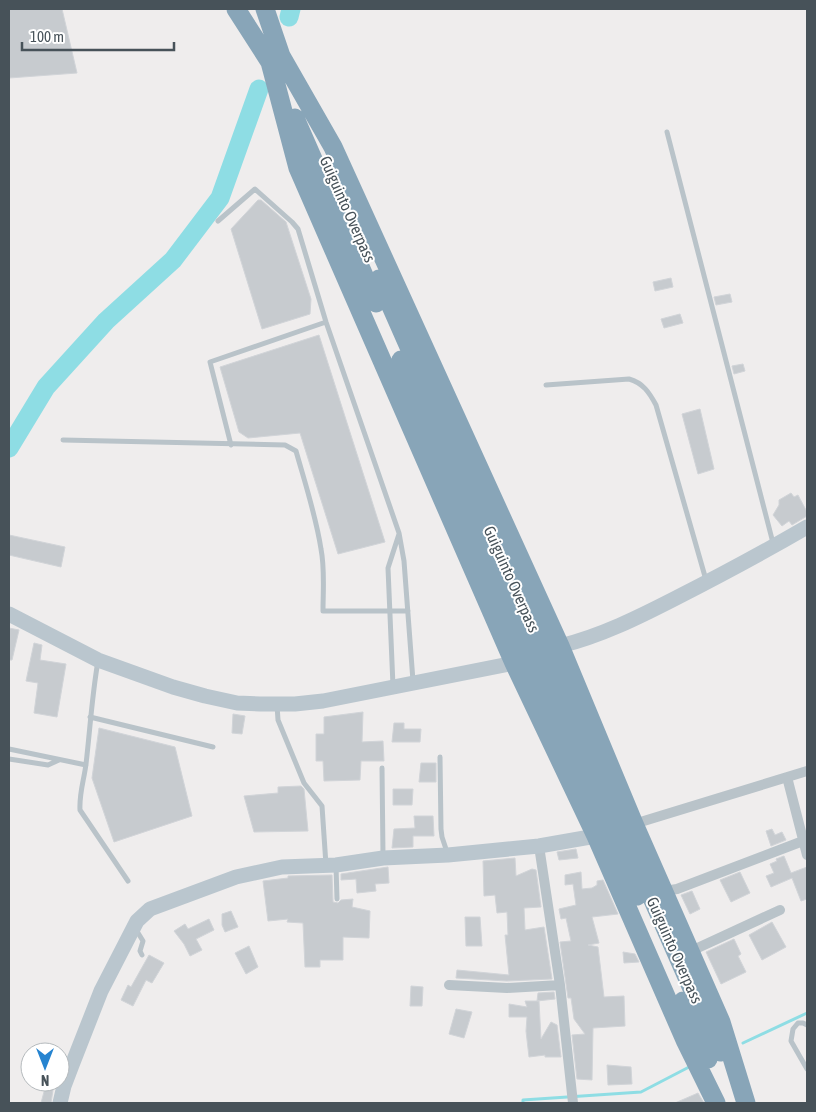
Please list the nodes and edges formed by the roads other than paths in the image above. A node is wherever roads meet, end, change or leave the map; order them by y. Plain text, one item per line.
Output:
1 (236, 9) edge
2 (266, 9) edge
3 (275, 59) junction
4 (667, 132) dead end
5 (218, 221) dead end
6 (326, 322) junction
7 (546, 385) dead end
8 (63, 440) dead end
9 (232, 444) junction
10 (807, 526) edge
11 (399, 533) junction
12 (773, 546) junction
13 (706, 583) junction
14 (389, 610) junction
15 (408, 611) junction
16 (9, 614) edge
17 (560, 646) junction
18 (98, 660) junction
19 (514, 663) junction
20 (413, 682) junction
21 (393, 686) junction
22 (277, 704) junction
23 (90, 717) junction
24 (213, 747) dead end
25 (9, 749) edge
26 (440, 757) dead end
27 (9, 759) edge
28 (60, 760) junction
29 (86, 765) junction
30 (382, 768) dead end
31 (807, 771) edge
32 (787, 777) junction
33 (606, 824) junction
34 (634, 824) junction
35 (803, 841) junction
36 (539, 846) junction
37 (448, 855) junction
38 (807, 855) edge
39 (384, 858) junction
40 (331, 865) junction
41 (128, 881) dead end
42 (664, 891) junction
43 (337, 899) dead end
44 (780, 910) dead end
45 (134, 927) junction
46 (691, 951) junction
47 (142, 955) dead end
48 (449, 985) dead end
49 (560, 985) junction
50 (807, 1025) edge
51 (807, 1069) edge
52 (573, 1102) edge
53 (60, 1103) edge
54 (716, 1103) edge
55 (726, 1103) edge
56 (744, 1103) edge

1 - 3 highway
2 - 3 highway
3 - 17 highway
3 - 19 highway
3 - 33 highway, Guiguinto Overpass
4 - 12 lane
5 - 6 lane
6 - 9 lane
6 - 11 lane
7 - 13 lane
8 - 9 lane
9 - 14 lane
10 - 12 main road
11 - 14 lane
11 - 15 lane
12 - 13 main road
13 - 17 main road
14 - 15 lane
14 - 21 lane
15 - 20 lane
16 - 18 main road
17 - 34 highway
18 - 22 main road
18 - 23 lane
19 - 20 main road
19 - 33 highway
20 - 21 main road
21 - 22 main road
22 - 40 lane
23 - 24 lane
23 - 29 lane
25 - 28 lane
26 - 37 lane
27 - 28 lane
28 - 29 lane
29 - 41 lane
30 - 39 lane
31 - 32 street
32 - 34 street
32 - 35 street
33 - 36 main road
33 - 54 highway
33 - 55 highway, Guiguinto Overpass
33 - 56 highway, Guiguinto Overpass
34 - 42 highway
35 - 38 street
35 - 42 street
36 - 37 main road
36 - 49 street
37 - 39 main road
39 - 40 main road
40 - 43 lane
40 - 45 main road
42 - 46 highway
44 - 46 street
45 - 47 lane
45 - 53 main road
46 - 56 highway
48 - 49 street
49 - 52 street
50 - 51 lane

